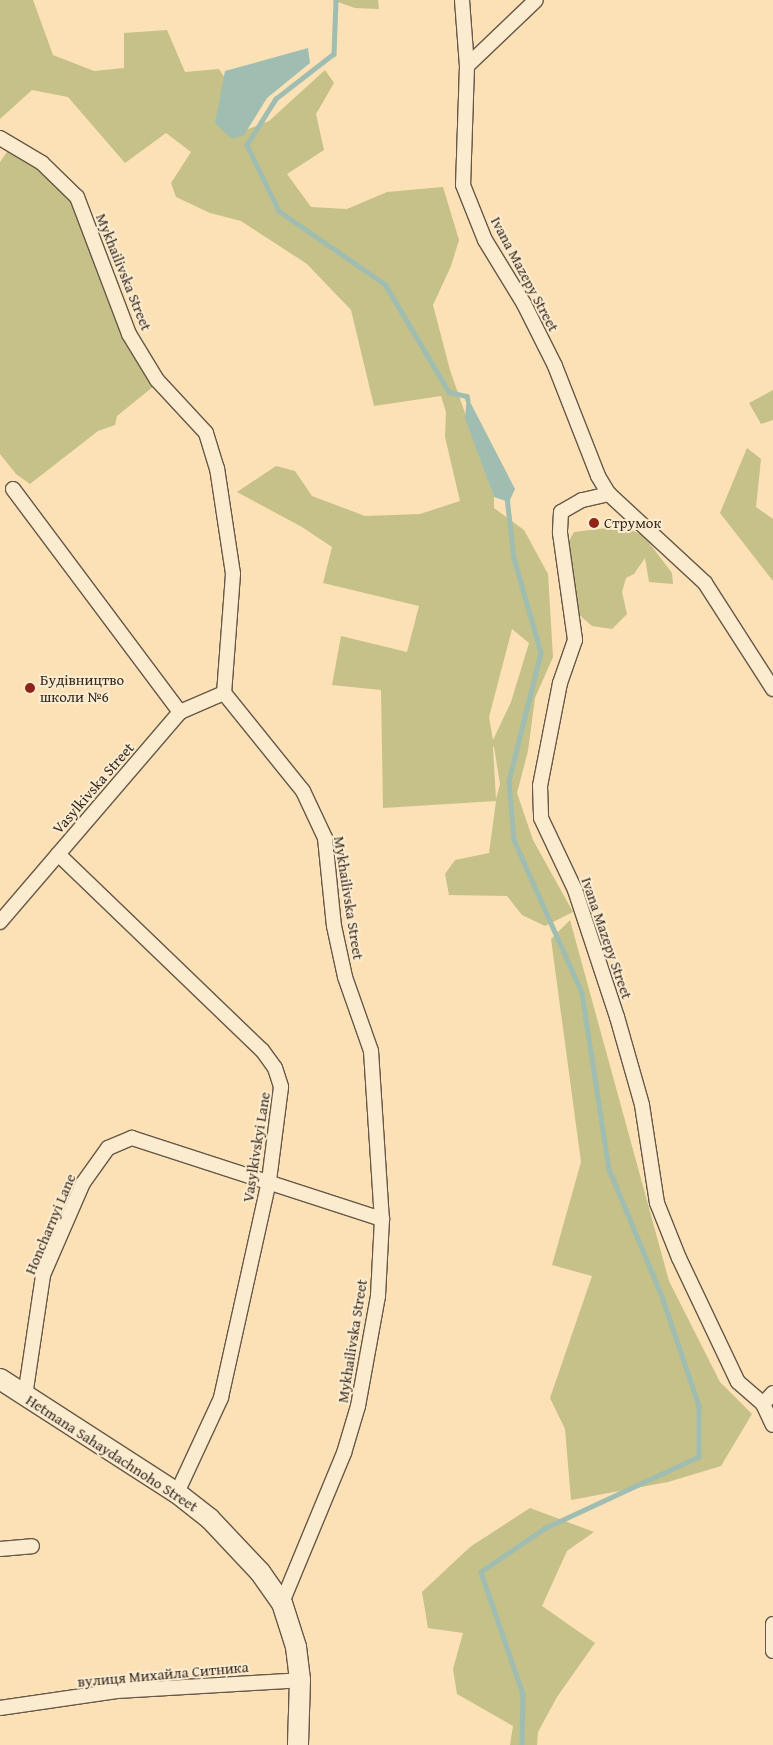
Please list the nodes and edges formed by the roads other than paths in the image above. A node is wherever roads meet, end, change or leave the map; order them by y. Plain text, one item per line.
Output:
1 (462, 0) edge
2 (536, 0) edge
3 (467, 66) junction
4 (0, 138) edge
5 (13, 489) dead end
6 (609, 494) junction
7 (773, 689) edge
8 (224, 693) junction
9 (180, 712) junction
10 (58, 854) junction
11 (0, 922) edge
12 (269, 1181) junction
13 (382, 1219) junction
14 (0, 1379) edge
15 (773, 1393) edge
16 (25, 1396) junction
17 (763, 1404) junction
18 (773, 1425) edge
19 (177, 1493) junction
20 (32, 1546) dead end
21 (0, 1549) edge
22 (282, 1603) junction
23 (773, 1624) edge
24 (773, 1651) edge
25 (300, 1680) junction
26 (0, 1708) edge
27 (298, 1745) edge

1 - 3 street, Ivana Mazepy Street
2 - 3 street
3 - 6 street, Ivana Mazepy Street
4 - 8 street, Mykhailivska Street
5 - 9 street
6 - 7 street, Ivana Mazepy Street
6 - 17 street, Ivana Mazepy Street
8 - 9 street, Vasylkivska Street
8 - 13 street, Mykhailivska Street
9 - 10 street, Vasylkivska Street
10 - 11 street, Vasylkivska Street
10 - 12 street, Vasylkivskyi Lane
12 - 13 street, Honcharnyi Lane
12 - 16 street, Honcharnyi Lane
12 - 19 street, Vasylkivskyi Lane
13 - 22 street, Mykhailivska Street
14 - 16 main road, Hetmana Sahaydachnoho Street
15 - 17 street
16 - 19 main road, Hetmana Sahaydachnoho Street
17 - 18 street
19 - 22 main road, Hetmana Sahaydachnoho Street
20 - 21 street
22 - 25 main road, Hetmana Sahaydachnoho Street
23 - 24 street
25 - 26 street, вулиця Михайла Ситника
25 - 27 main road, Hetmana Sahaydachnoho Street

